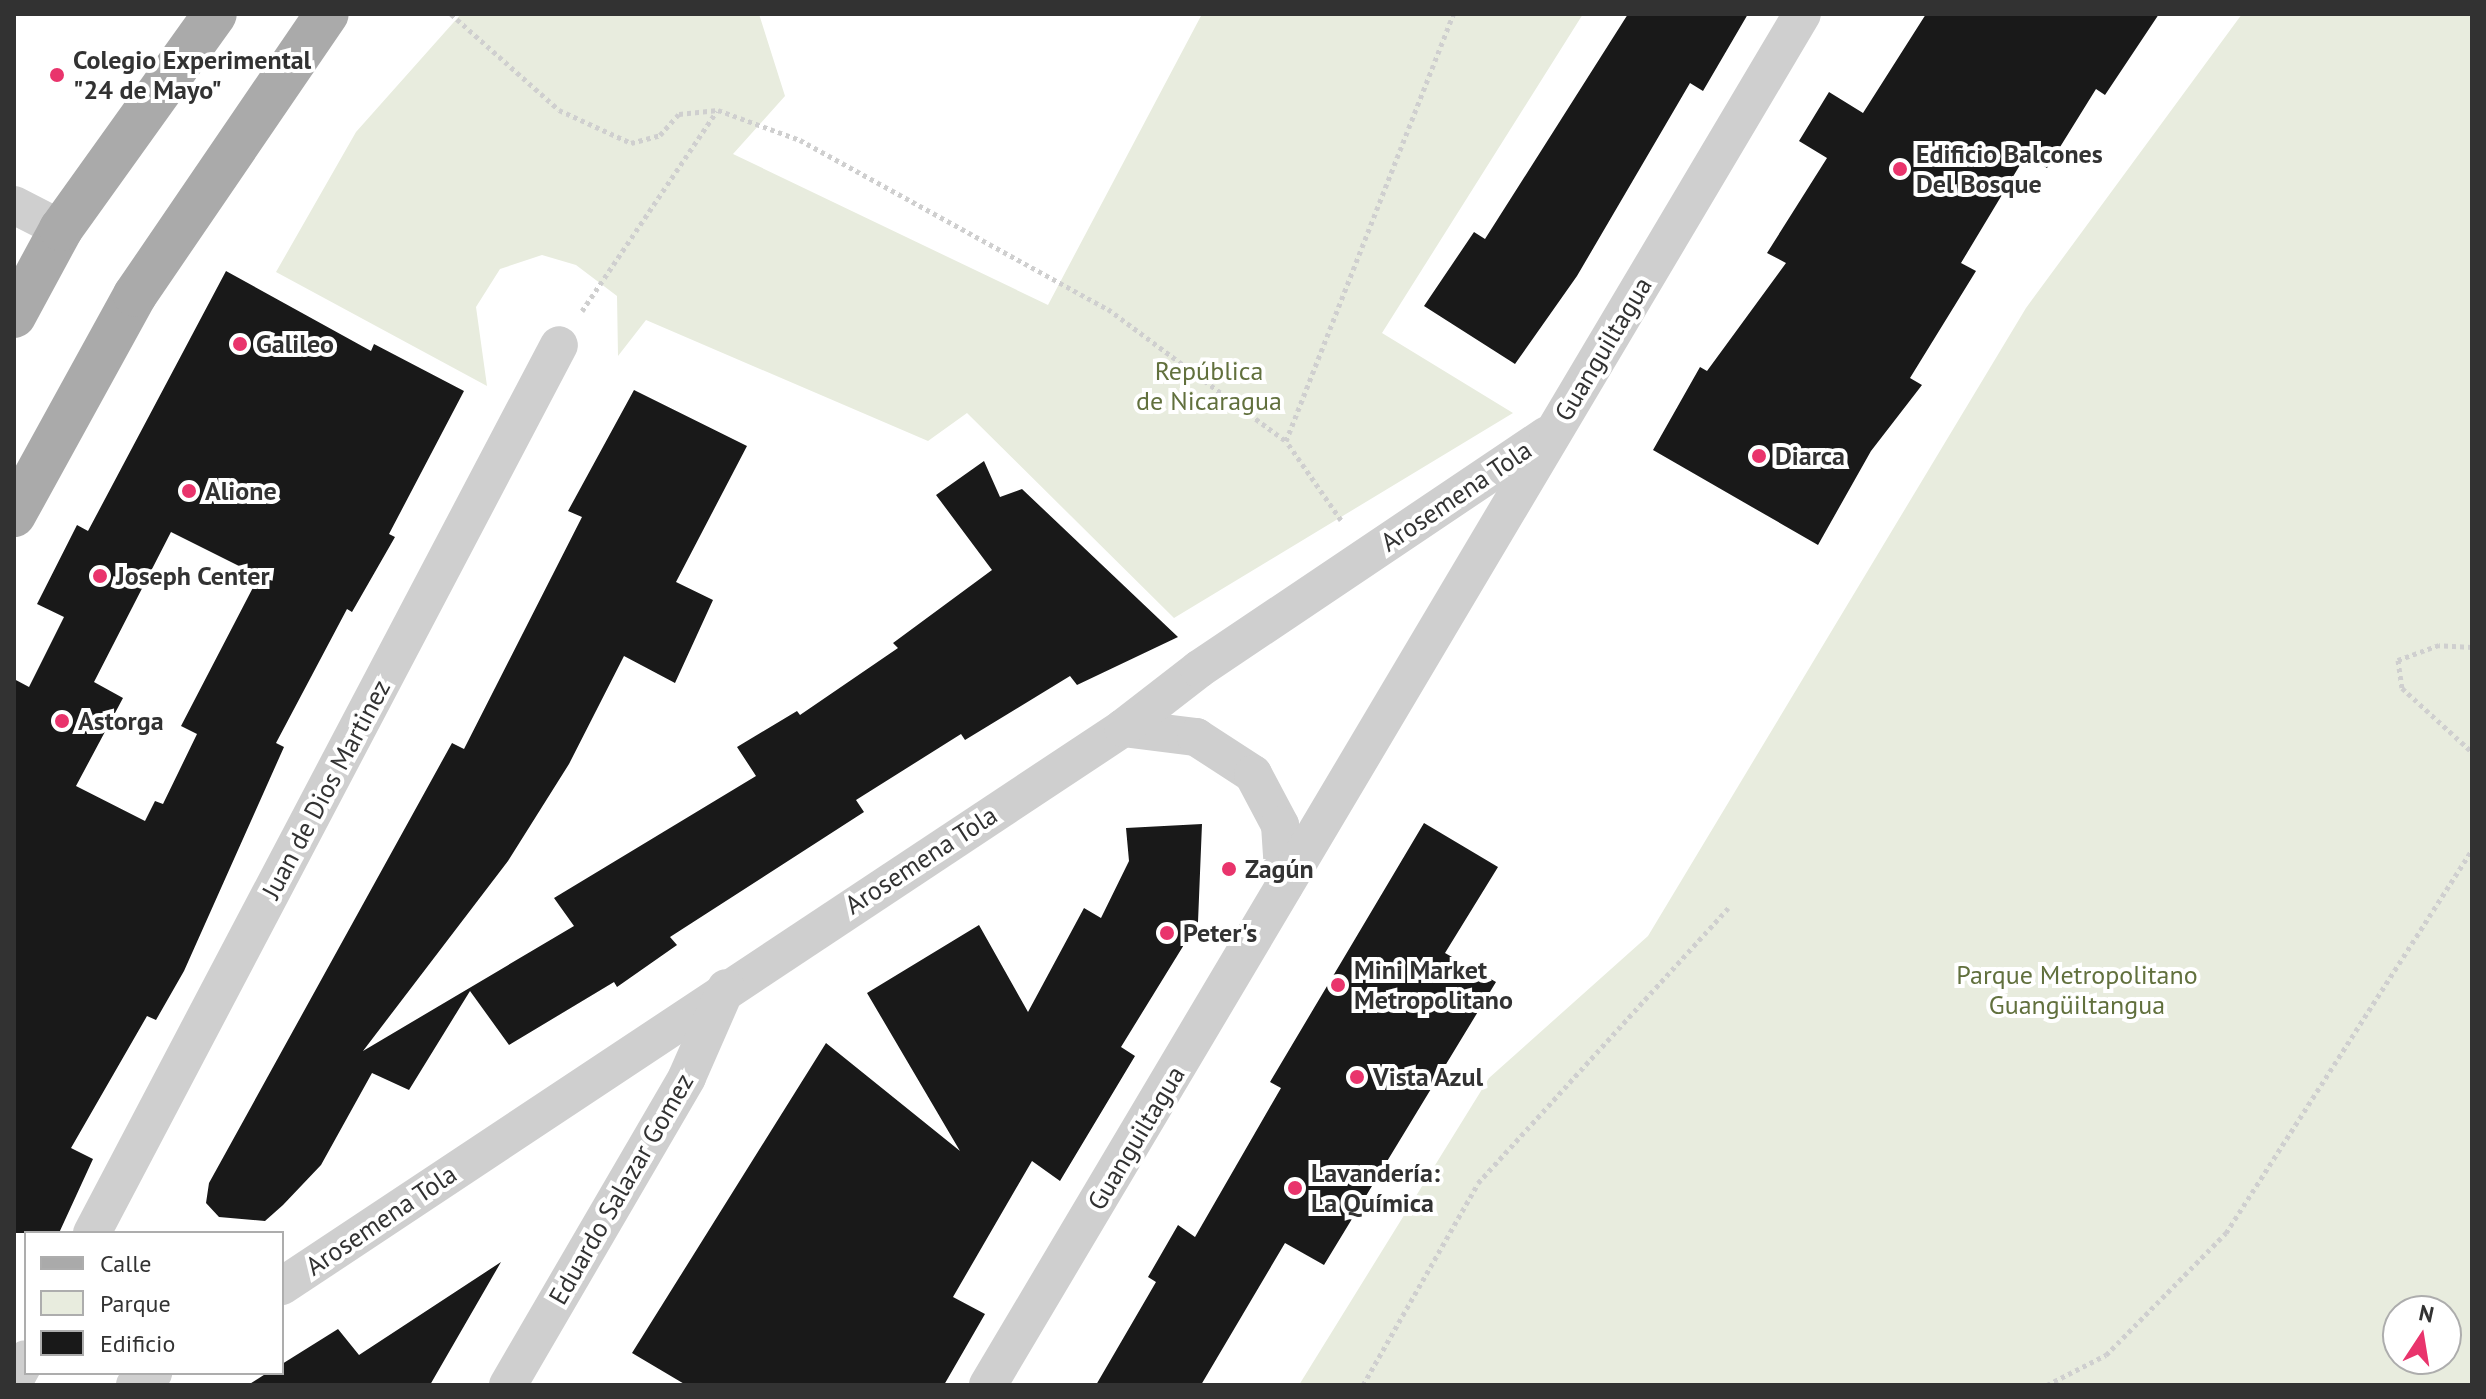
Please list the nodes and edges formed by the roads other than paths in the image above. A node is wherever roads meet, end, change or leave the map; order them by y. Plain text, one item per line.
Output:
1 (215, 14) edge
2 (327, 14) edge
3 (1802, 14) edge
4 (14, 205) edge
5 (61, 229) junction
6 (14, 316) edge
7 (559, 345) road end
8 (1556, 429) junction
9 (14, 515) edge
10 (1123, 728) junction
11 (1284, 891) junction
12 (726, 988) junction
13 (93, 1231) edge
14 (284, 1285) edge
15 (24, 1363) edge
16 (14, 1381) edge
17 (508, 1385) edge
18 (988, 1385) edge

1 - 5 main road
2 - 9 main road
3 - 8 street, Guanguiltagua
4 - 5 street
5 - 6 main road
7 - 13 street, Juan de Dios Martinez
8 - 10 street, Arosemena Tola
8 - 11 street, Guanguiltagua
10 - 11 street
10 - 12 street, Arosemena Tola
11 - 18 street, Guanguiltagua
12 - 14 street, Arosemena Tola
12 - 17 street, Eduardo Salazar Gomez
15 - 16 street

